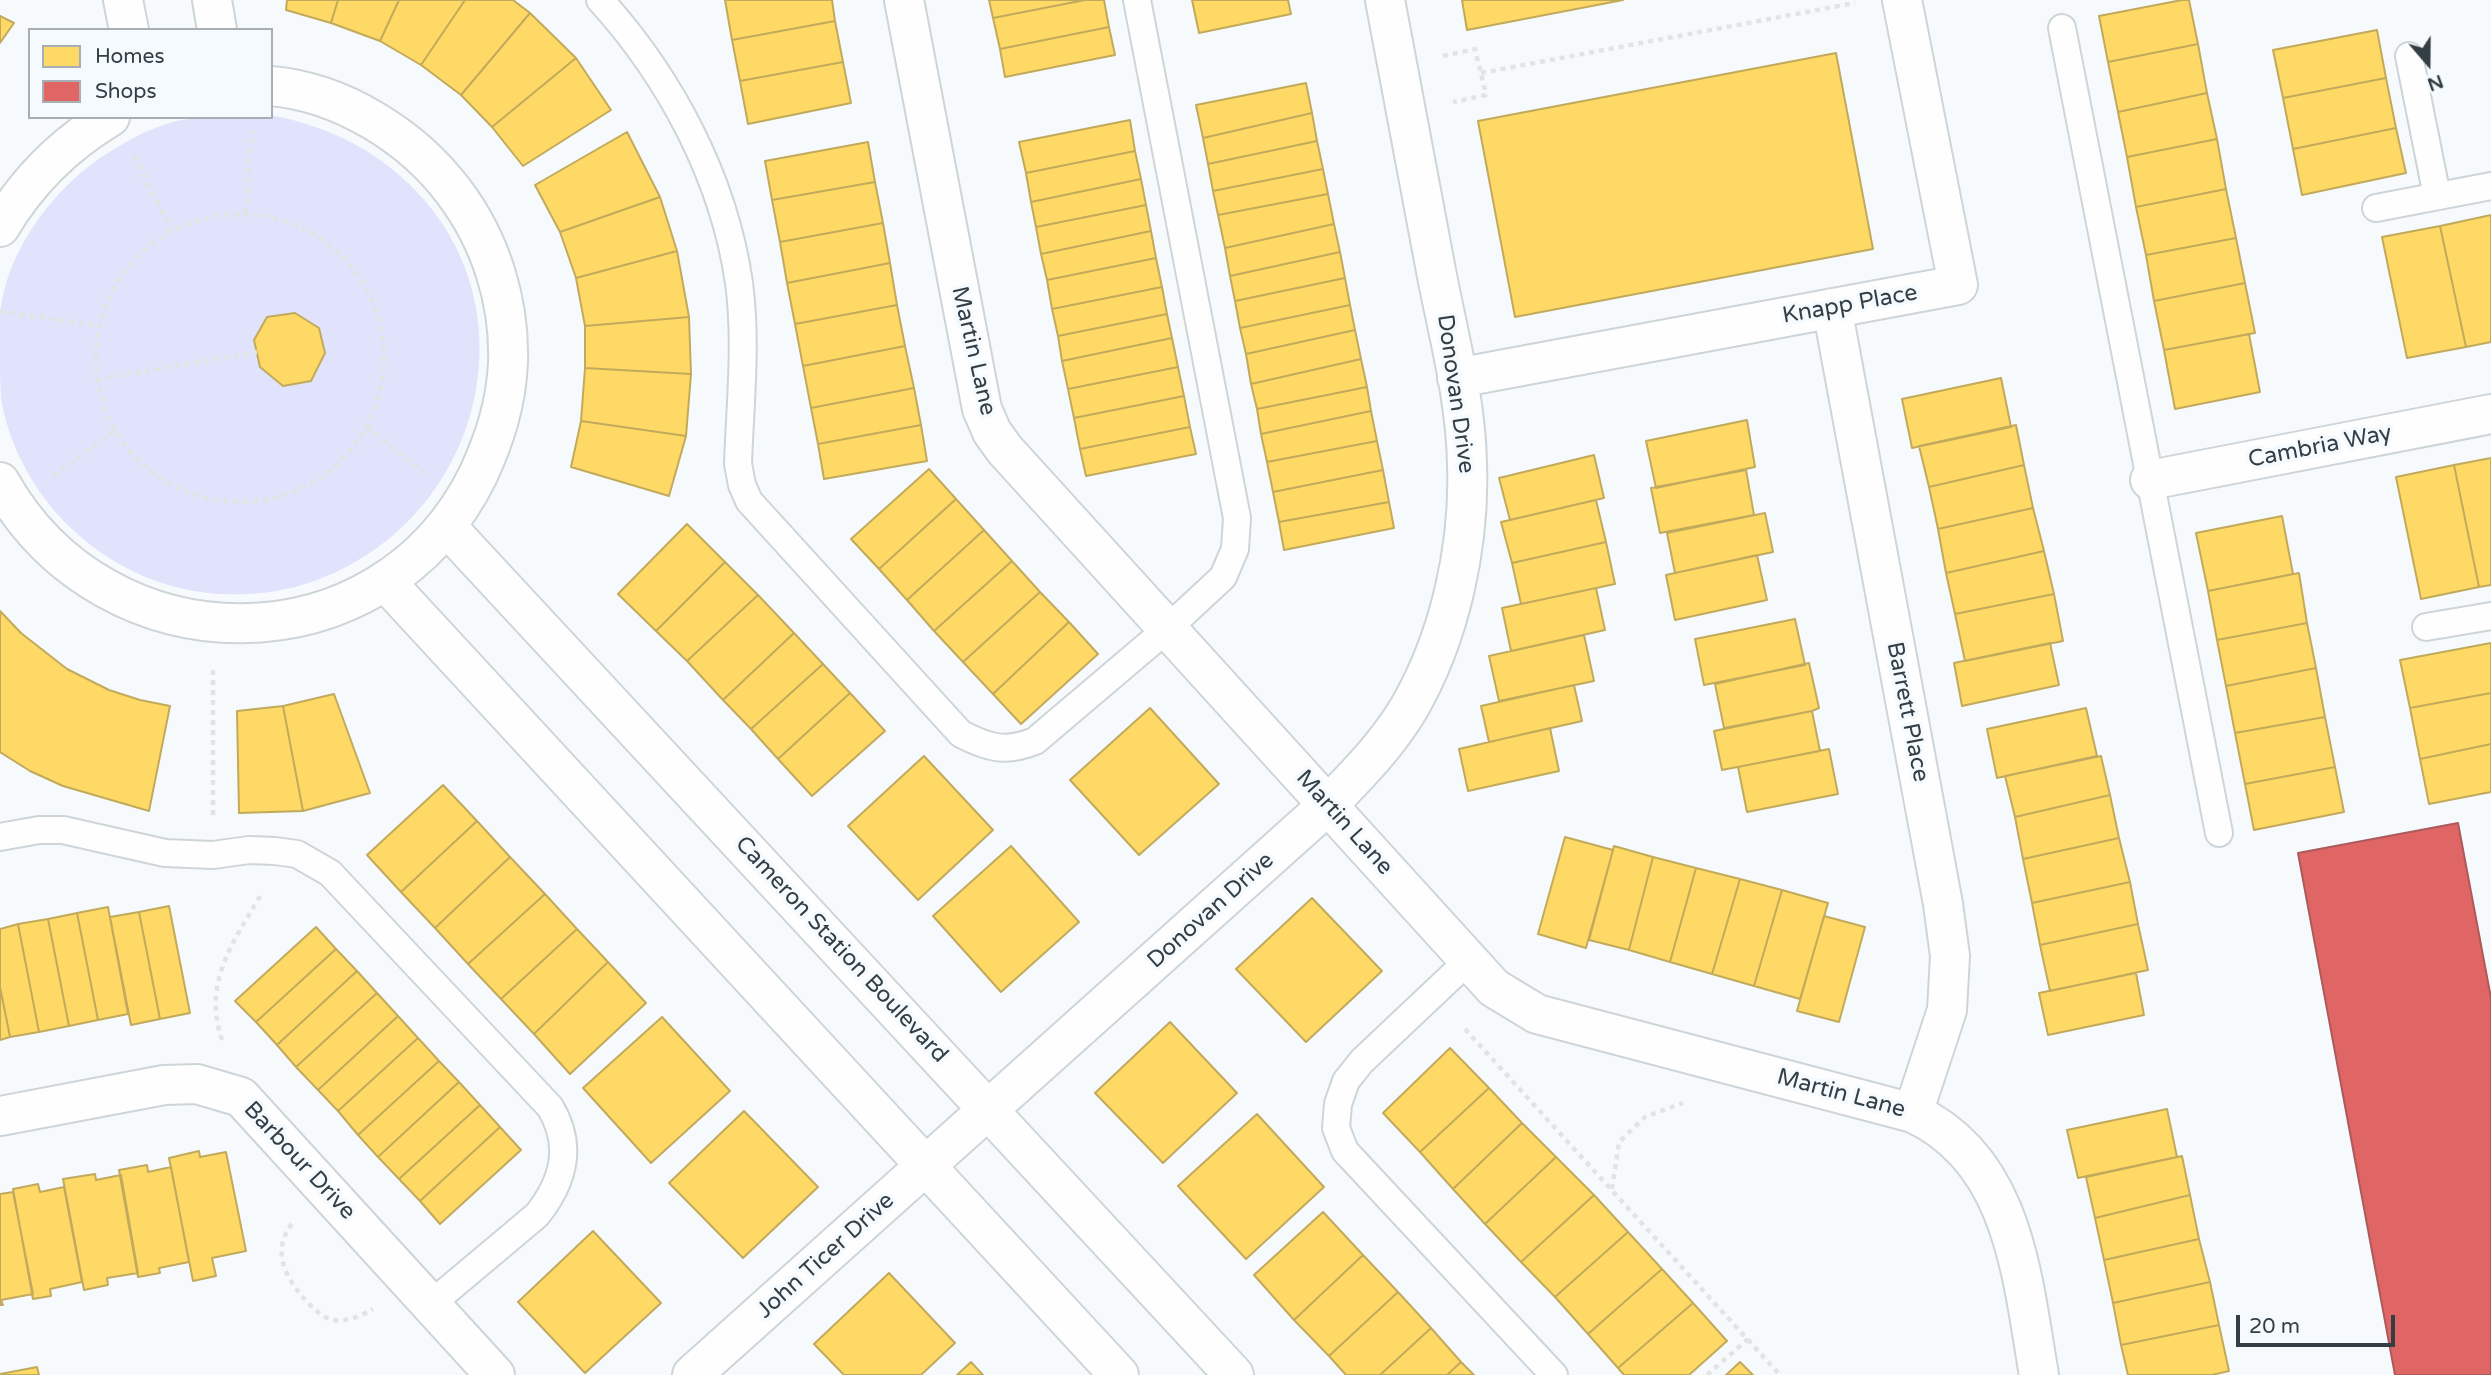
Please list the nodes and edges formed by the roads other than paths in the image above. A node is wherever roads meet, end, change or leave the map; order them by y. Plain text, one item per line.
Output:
1 (123, 0) edge
2 (212, 0) edge
3 (600, 0) edge
4 (904, 0) edge
5 (1138, 0) edge
6 (1385, 0) edge
7 (1902, 0) edge
8 (129, 28) edge
9 (218, 28) edge
10 (2062, 28) dead end
11 (2409, 56) dead end
12 (273, 86) edge
13 (107, 119) edge
14 (2491, 186) edge
15 (2437, 196) junction
16 (2376, 208) dead end
17 (0, 227) edge
18 (1832, 308) junction
19 (1457, 378) junction
20 (2491, 414) edge
21 (2150, 480) junction
22 (0, 482) edge
23 (446, 526) junction
24 (385, 581) junction
25 (2491, 616) edge
26 (2426, 627) dead end
27 (1167, 629) junction
28 (1328, 805) junction
29 (2219, 833) dead end
30 (0, 837) edge
31 (1469, 960) junction
32 (990, 1109) junction
33 (1913, 1113) junction
34 (0, 1116) edge
35 (959, 1136) joint
36 (927, 1165) junction
37 (420, 1292) junction
38 (495, 1375) edge
39 (692, 1375) edge
40 (1119, 1375) edge
41 (1234, 1375) edge
42 (1554, 1375) edge
43 (2039, 1375) edge

1 - 8 street
2 - 9 street
3 - 27 lane
4 - 27 street, Martin Lane
5 - 27 lane
6 - 19 street, Donovan Drive
7 - 18 street, Knapp Place
10 - 21 lane
11 - 15 lane
12 - 23 street
13 - 17 street
14 - 15 lane
15 - 16 lane
18 - 19 street, Knapp Place
18 - 33 street, Barrett Place
19 - 28 street, Donovan Drive
20 - 21 street, Cambria Way
21 - 29 lane
22 - 24 street
23 - 24 street
23 - 32 street, Cameron Station Boulevard
24 - 36 street
25 - 26 lane
27 - 28 street, Martin Lane
28 - 31 street, Martin Lane
28 - 32 street, Donovan Drive
30 - 37 lane
31 - 33 street, Martin Lane
31 - 42 lane
32 - 35 street, Donovan Drive
32 - 41 street, Cameron Station Boulevard
33 - 43 street, Martin Lane
34 - 37 street, Barbour Drive
35 - 36 street, John Ticer Drive
36 - 39 street, John Ticer Drive
36 - 40 street
37 - 38 street, Barbour Drive

